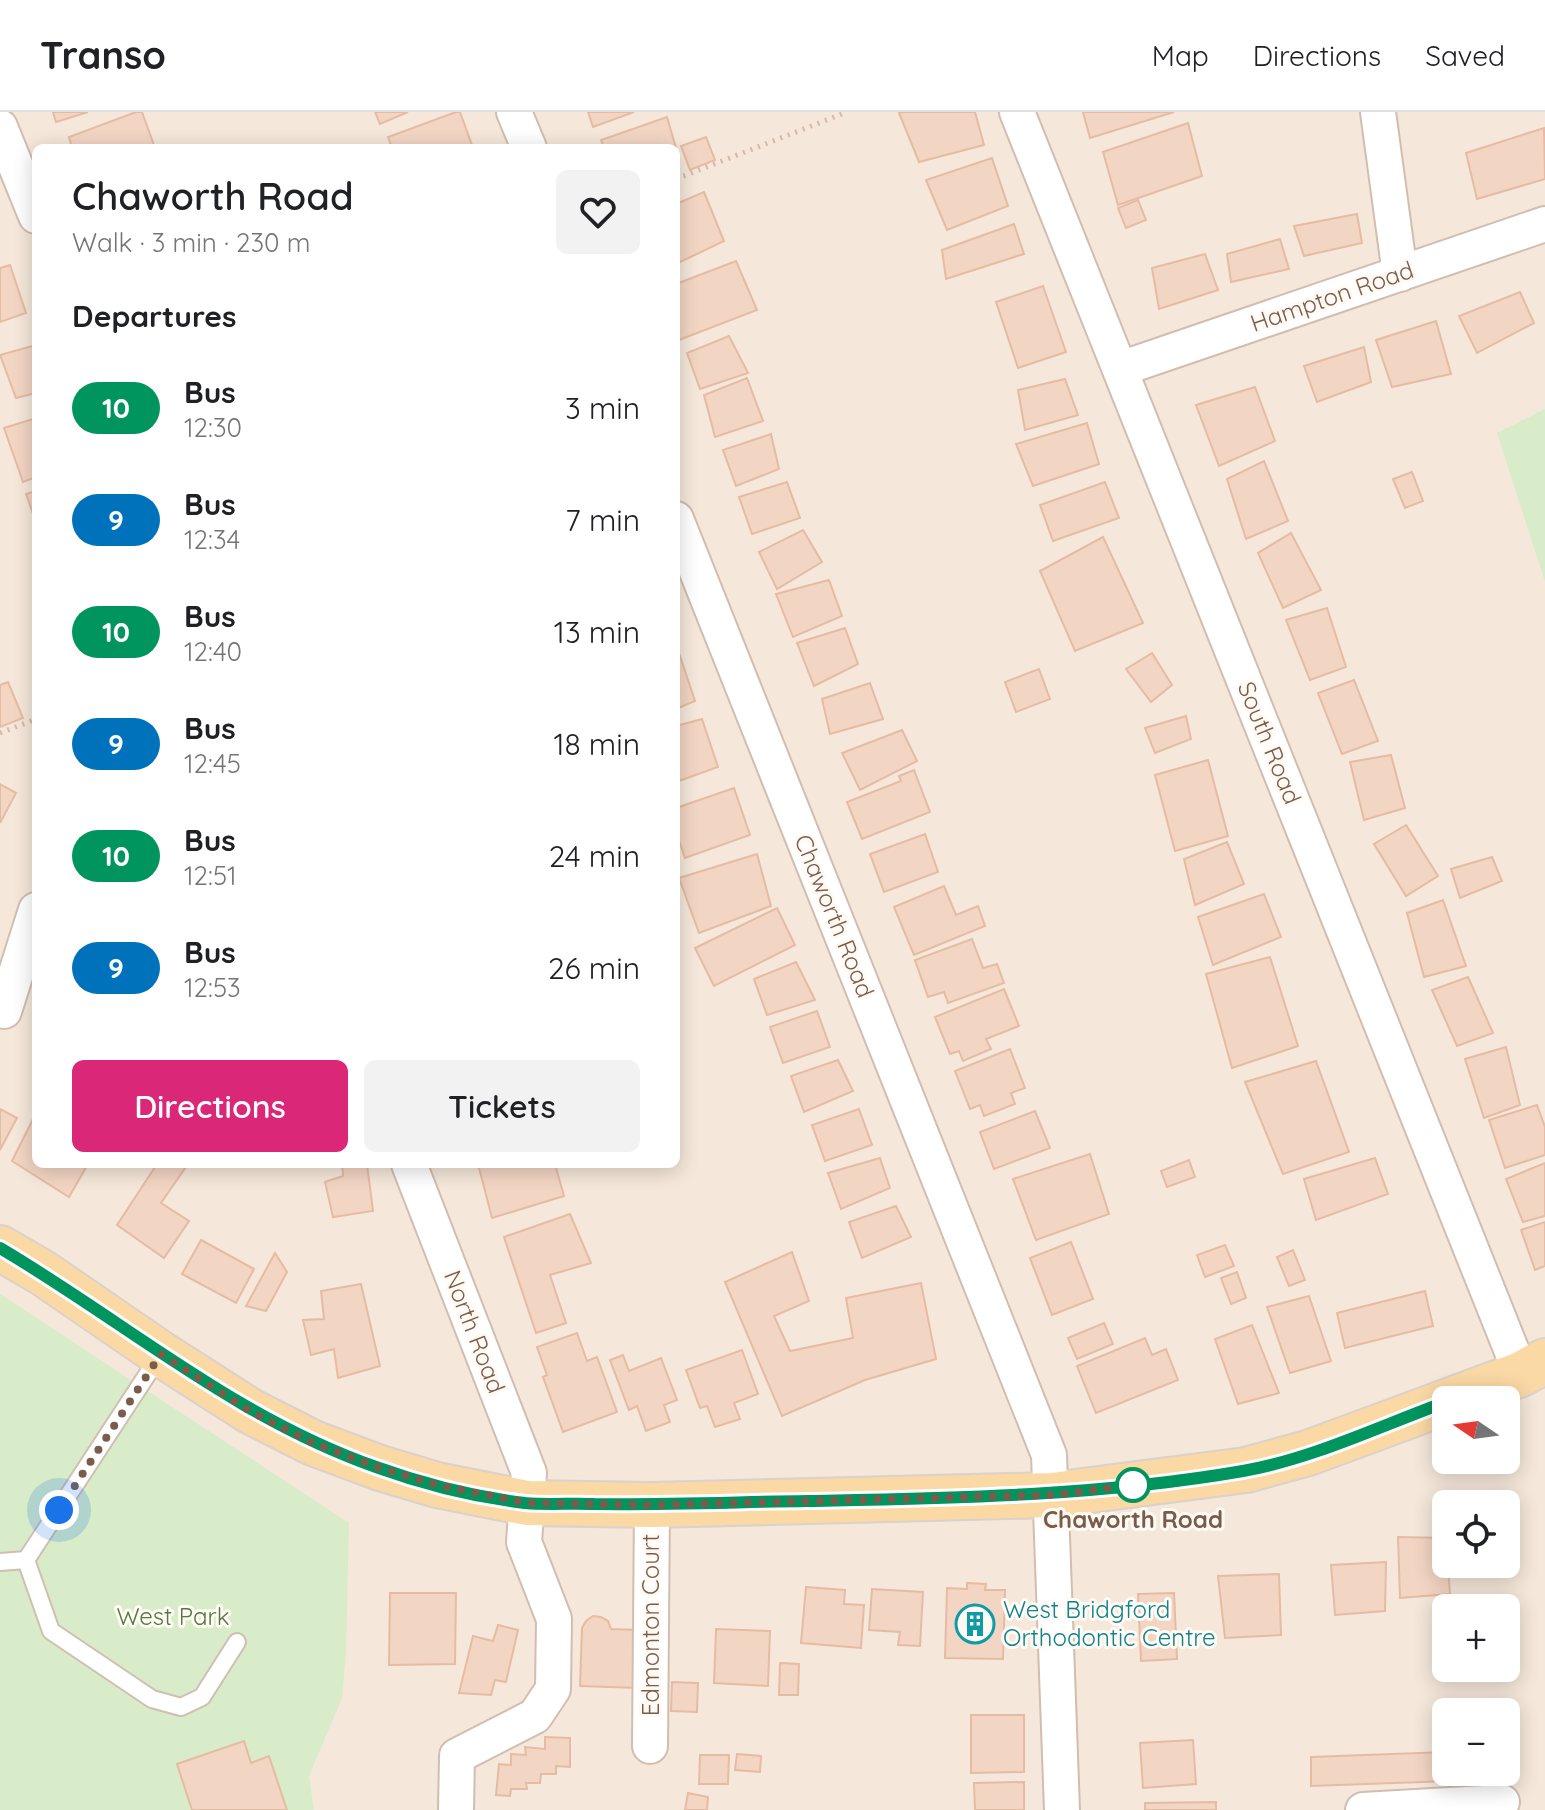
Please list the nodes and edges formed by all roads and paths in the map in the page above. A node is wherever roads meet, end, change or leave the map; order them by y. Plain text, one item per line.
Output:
1 (514, 112) edge
2 (847, 112) edge
3 (1017, 112) edge
4 (1378, 112) edge
5 (0, 127) edge
6 (527, 144) edge
7 (680, 177) edge
8 (32, 206) edge
9 (1545, 224) edge
10 (1400, 274) junction
11 (1120, 369) junction
12 (680, 529) edge
13 (32, 721) edge
14 (0, 733) edge
15 (32, 923) edge
16 (0, 1010) edge
17 (411, 1168) edge
18 (0, 1248) edge
19 (161, 1354) junction
20 (1537, 1368) edge
21 (1488, 1386) edge
22 (1432, 1407) edge
23 (1052, 1495) junction
24 (527, 1503) junction
25 (652, 1505) junction
26 (26, 1560) junction
27 (0, 1562) edge
28 (237, 1642) dead end
29 (650, 1746) dead end
30 (1502, 1802) dead end
31 (456, 1810) edge
32 (1062, 1810) edge
33 (1363, 1810) edge

1 - 6 street
2 - 7 path
3 - 11 street, South Road
4 - 10 street
5 - 8 street
9 - 10 street, Hampton Road
10 - 11 street, Hampton Road
11 - 20 street, South Road
12 - 23 street, Chaworth Road
13 - 14 path
15 - 16 street
17 - 24 street, North Road
18 - 19 main road
19 - 24 main road
19 - 26 lane
20 - 21 main road
22 - 23 main road
23 - 25 main road
23 - 32 street, Chaworth Road
24 - 25 main road
24 - 31 street, North Road
25 - 29 street, Edmonton Court
26 - 27 lane
26 - 28 lane
30 - 33 street

